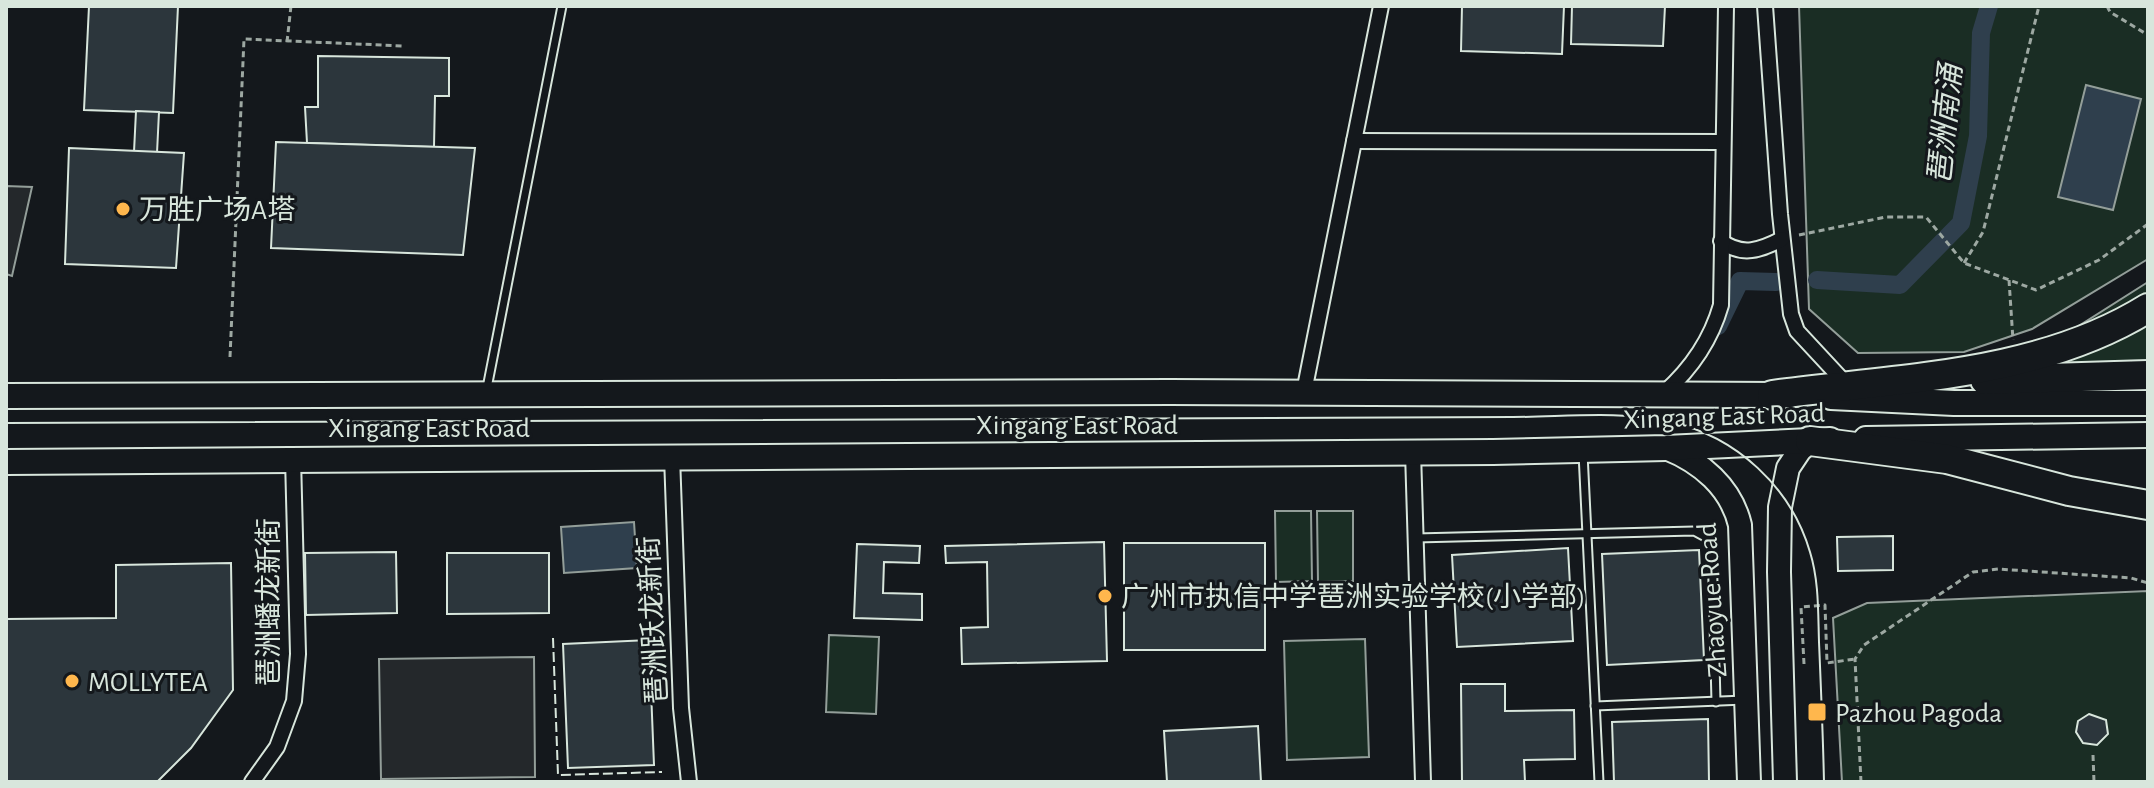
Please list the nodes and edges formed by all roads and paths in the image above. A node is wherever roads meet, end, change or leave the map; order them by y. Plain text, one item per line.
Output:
1 (291, 6) edge
2 (562, 6) edge
3 (1381, 6) edge
4 (1726, 6) edge
5 (1765, 6) edge
6 (2039, 6) edge
7 (2107, 6) edge
8 (2148, 35) edge
9 (287, 42) junction
10 (404, 46) dead end
11 (1354, 141) junction
12 (1722, 142) junction
13 (2148, 224) edge
14 (1782, 239) junction
15 (1721, 241) junction
16 (1964, 263) junction
17 (2009, 280) junction
18 (2148, 308) edge
19 (230, 357) dead end
20 (2015, 361) junction
21 (2148, 375) edge
22 (1853, 391) junction
23 (1304, 392) junction
24 (1664, 393) junction
25 (486, 395) junction
26 (1772, 395) joint
27 (6, 396) edge
28 (2148, 403) edge
29 (2148, 435) edge
30 (1810, 441) junction
31 (1666, 448) junction
32 (1582, 451) junction
33 (1413, 452) junction
34 (672, 456) junction
35 (293, 458) junction
36 (6, 462) edge
37 (2148, 505) edge
38 (1587, 534) junction
39 (1416, 538) junction
40 (2148, 583) edge
41 (1855, 659) junction
42 (1804, 664) dead end
43 (1747, 700) junction
44 (1716, 702) junction
45 (1595, 706) junction
46 (2093, 755) dead end
47 (252, 782) edge
48 (689, 782) edge
49 (1423, 782) edge
50 (1599, 782) edge
51 (1749, 782) edge
52 (1785, 782) edge
53 (1861, 782) edge
54 (2094, 782) edge

1 - 9 path
2 - 25 lane
3 - 11 street
4 - 12 street
5 - 14 street
6 - 16 path
7 - 8 path
9 - 10 path
9 - 19 path
11 - 12 street
11 - 23 street
12 - 15 street
13 - 17 path
14 - 15 street
14 - 16 path
14 - 22 street
15 - 24 street
16 - 17 path
17 - 20 path
18 - 20 highway
20 - 22 highway
21 - 22 highway
22 - 26 highway
22 - 28 main road, Xingang East Road
23 - 24 main road, Xingang East Road
23 - 25 main road, Xingang East Road
24 - 26 main road, Xingang East Road
25 - 27 main road, Xingang East Road
29 - 30 main road, Xingang East Road
30 - 31 main road, Xingang East Road
30 - 37 highway
30 - 52 main road
31 - 32 main road, Xingang East Road
31 - 43 main road, Zhaoyue Road
32 - 33 main road, Xingang East Road
32 - 38 lane
33 - 34 main road, Xingang East Road
33 - 39 street
34 - 35 main road, Xingang East Road
34 - 48 street, 琶洲跃龙新街
35 - 36 main road, Xingang East Road
35 - 47 street, 琶洲蟠龙新街
38 - 39 lane
38 - 44 lane
38 - 45 lane
39 - 49 street
40 - 41 path
41 - 42 path
41 - 53 path
43 - 44 lane
43 - 51 main road, Zhaoyue Road
44 - 45 lane
45 - 50 lane
46 - 54 path

